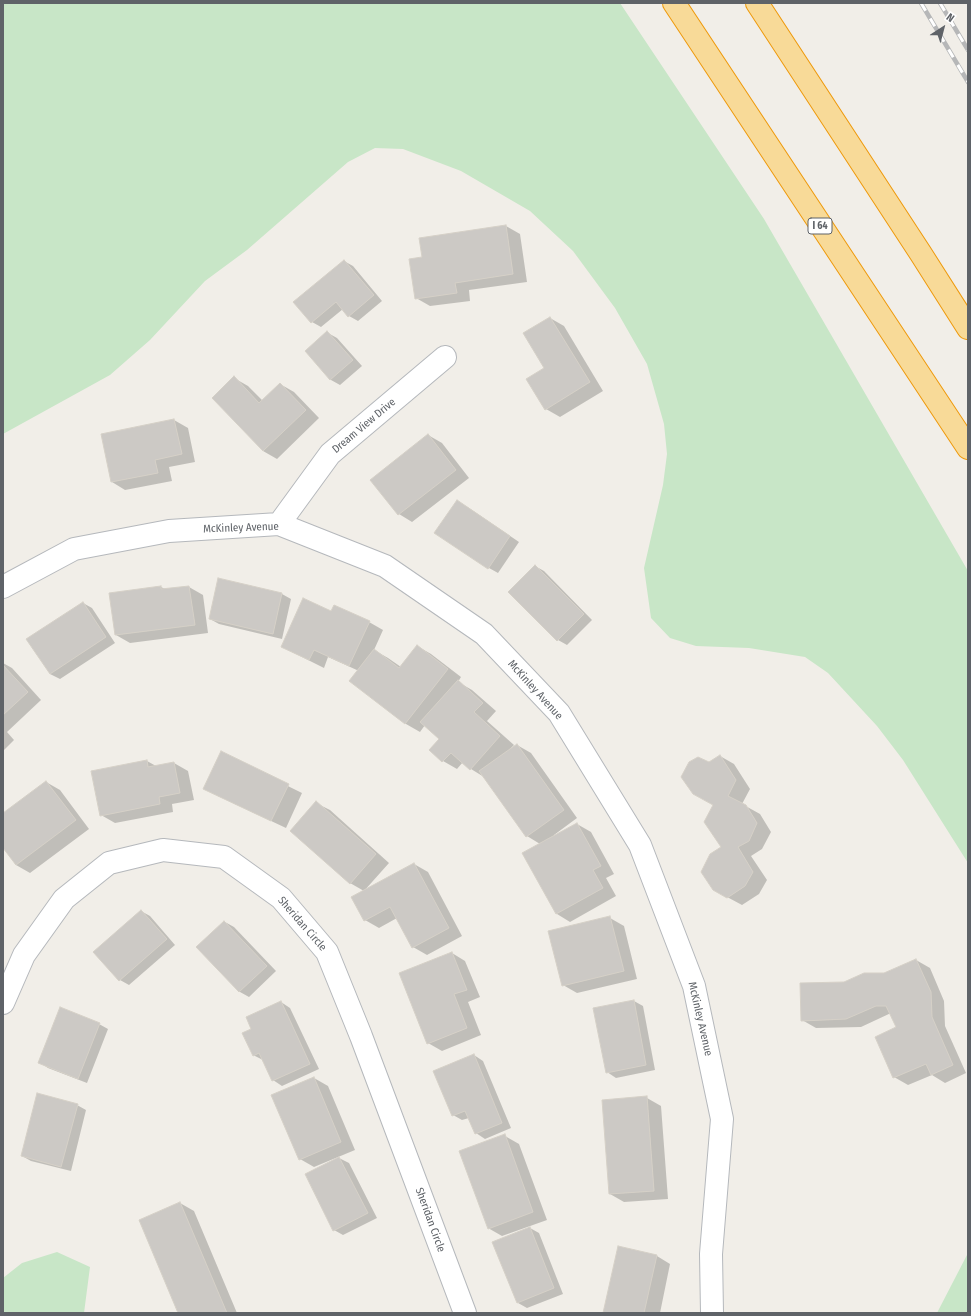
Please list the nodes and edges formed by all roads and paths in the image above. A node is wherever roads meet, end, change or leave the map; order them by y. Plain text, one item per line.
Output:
1 (674, 3) edge
2 (757, 3) edge
3 (968, 328) edge
4 (445, 356) dead end
5 (968, 448) edge
6 (279, 524) junction
7 (3, 587) edge
8 (3, 1003) edge
9 (465, 1313) edge
10 (712, 1313) edge

1 - 5 highway, I 64
2 - 3 highway
4 - 6 street, Dream View Drive
6 - 7 street, McKinley Avenue
6 - 10 street, McKinley Avenue
8 - 9 street, Sheridan Circle

